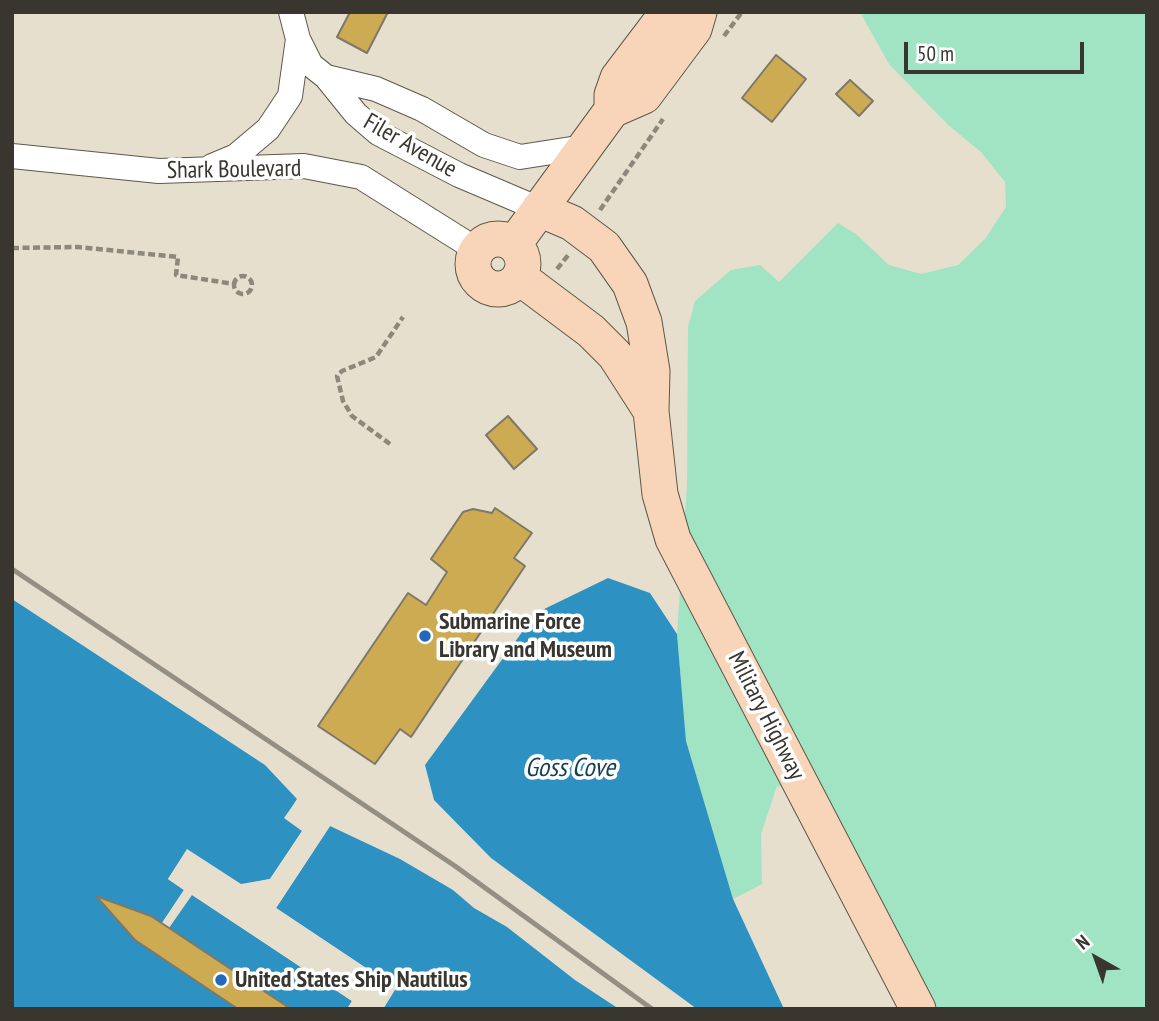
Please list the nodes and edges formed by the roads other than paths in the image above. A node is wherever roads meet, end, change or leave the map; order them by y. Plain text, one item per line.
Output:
1 (291, 12) edge
2 (668, 12) edge
3 (699, 12) edge
4 (298, 38) junction
5 (326, 77) junction
6 (612, 110) junction
7 (584, 147) junction
8 (12, 156) edge
9 (201, 170) junction
10 (539, 209) junction
11 (477, 250) joint
12 (517, 261) junction
13 (652, 411) junction
14 (918, 1009) edge

1 - 4 street, Filer Avenue
2 - 6 street
3 - 6 street
4 - 5 street, Filer Avenue
4 - 9 street
5 - 7 street
5 - 10 street, Filer Avenue
6 - 7 street
7 - 10 street
8 - 9 street, Shark Boulevard
9 - 11 street, Shark Boulevard
10 - 12 street
10 - 13 street, Military Highway
11 - 12 street
12 - 13 street, Military Highway
13 - 14 street, Military Highway

